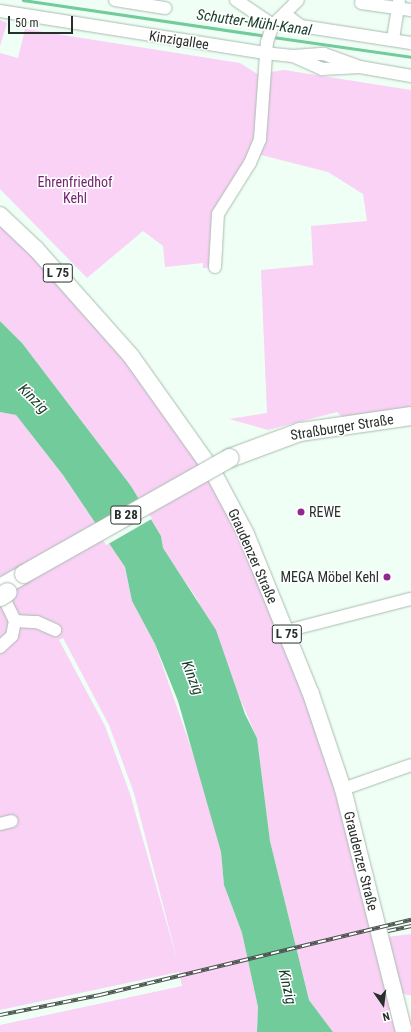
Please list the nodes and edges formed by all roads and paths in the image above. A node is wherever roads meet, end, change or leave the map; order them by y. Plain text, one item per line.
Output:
1 (115, 0) edge
2 (236, 0) edge
3 (298, 0) edge
4 (361, 3) dead end
5 (399, 4) edge
6 (165, 8) dead end
7 (411, 10) edge
8 (0, 11) edge
9 (273, 25) junction
10 (394, 40) junction
11 (411, 43) edge
12 (265, 47) junction
13 (411, 76) edge
14 (0, 215) edge
15 (215, 267) dead end
16 (411, 416) edge
17 (411, 426) edge
18 (232, 462) junction
19 (2, 590) edge
20 (411, 599) edge
21 (15, 621) junction
22 (55, 630) dead end
23 (286, 631) junction
24 (0, 647) edge
25 (411, 765) edge
26 (343, 789) junction
27 (404, 1032) edge

1 - 6 street
2 - 9 street
3 - 9 street
4 - 5 street
5 - 7 street
5 - 10 street
8 - 12 street, Kinzigallee
9 - 10 street
9 - 12 street
10 - 11 street
12 - 13 street, Kinzigallee
12 - 15 street
14 - 23 main road, Graudenzer Straße / L 75
16 - 18 highway, Straßburger Straße / B 28
17 - 18 highway, Straßburger Straße / B 28
18 - 19 highway, B 28
19 - 21 street
20 - 23 street
21 - 22 street
21 - 24 street
23 - 26 main road, Graudenzer Straße / L 75
25 - 26 street
26 - 27 main road, Graudenzer Straße / L 75

